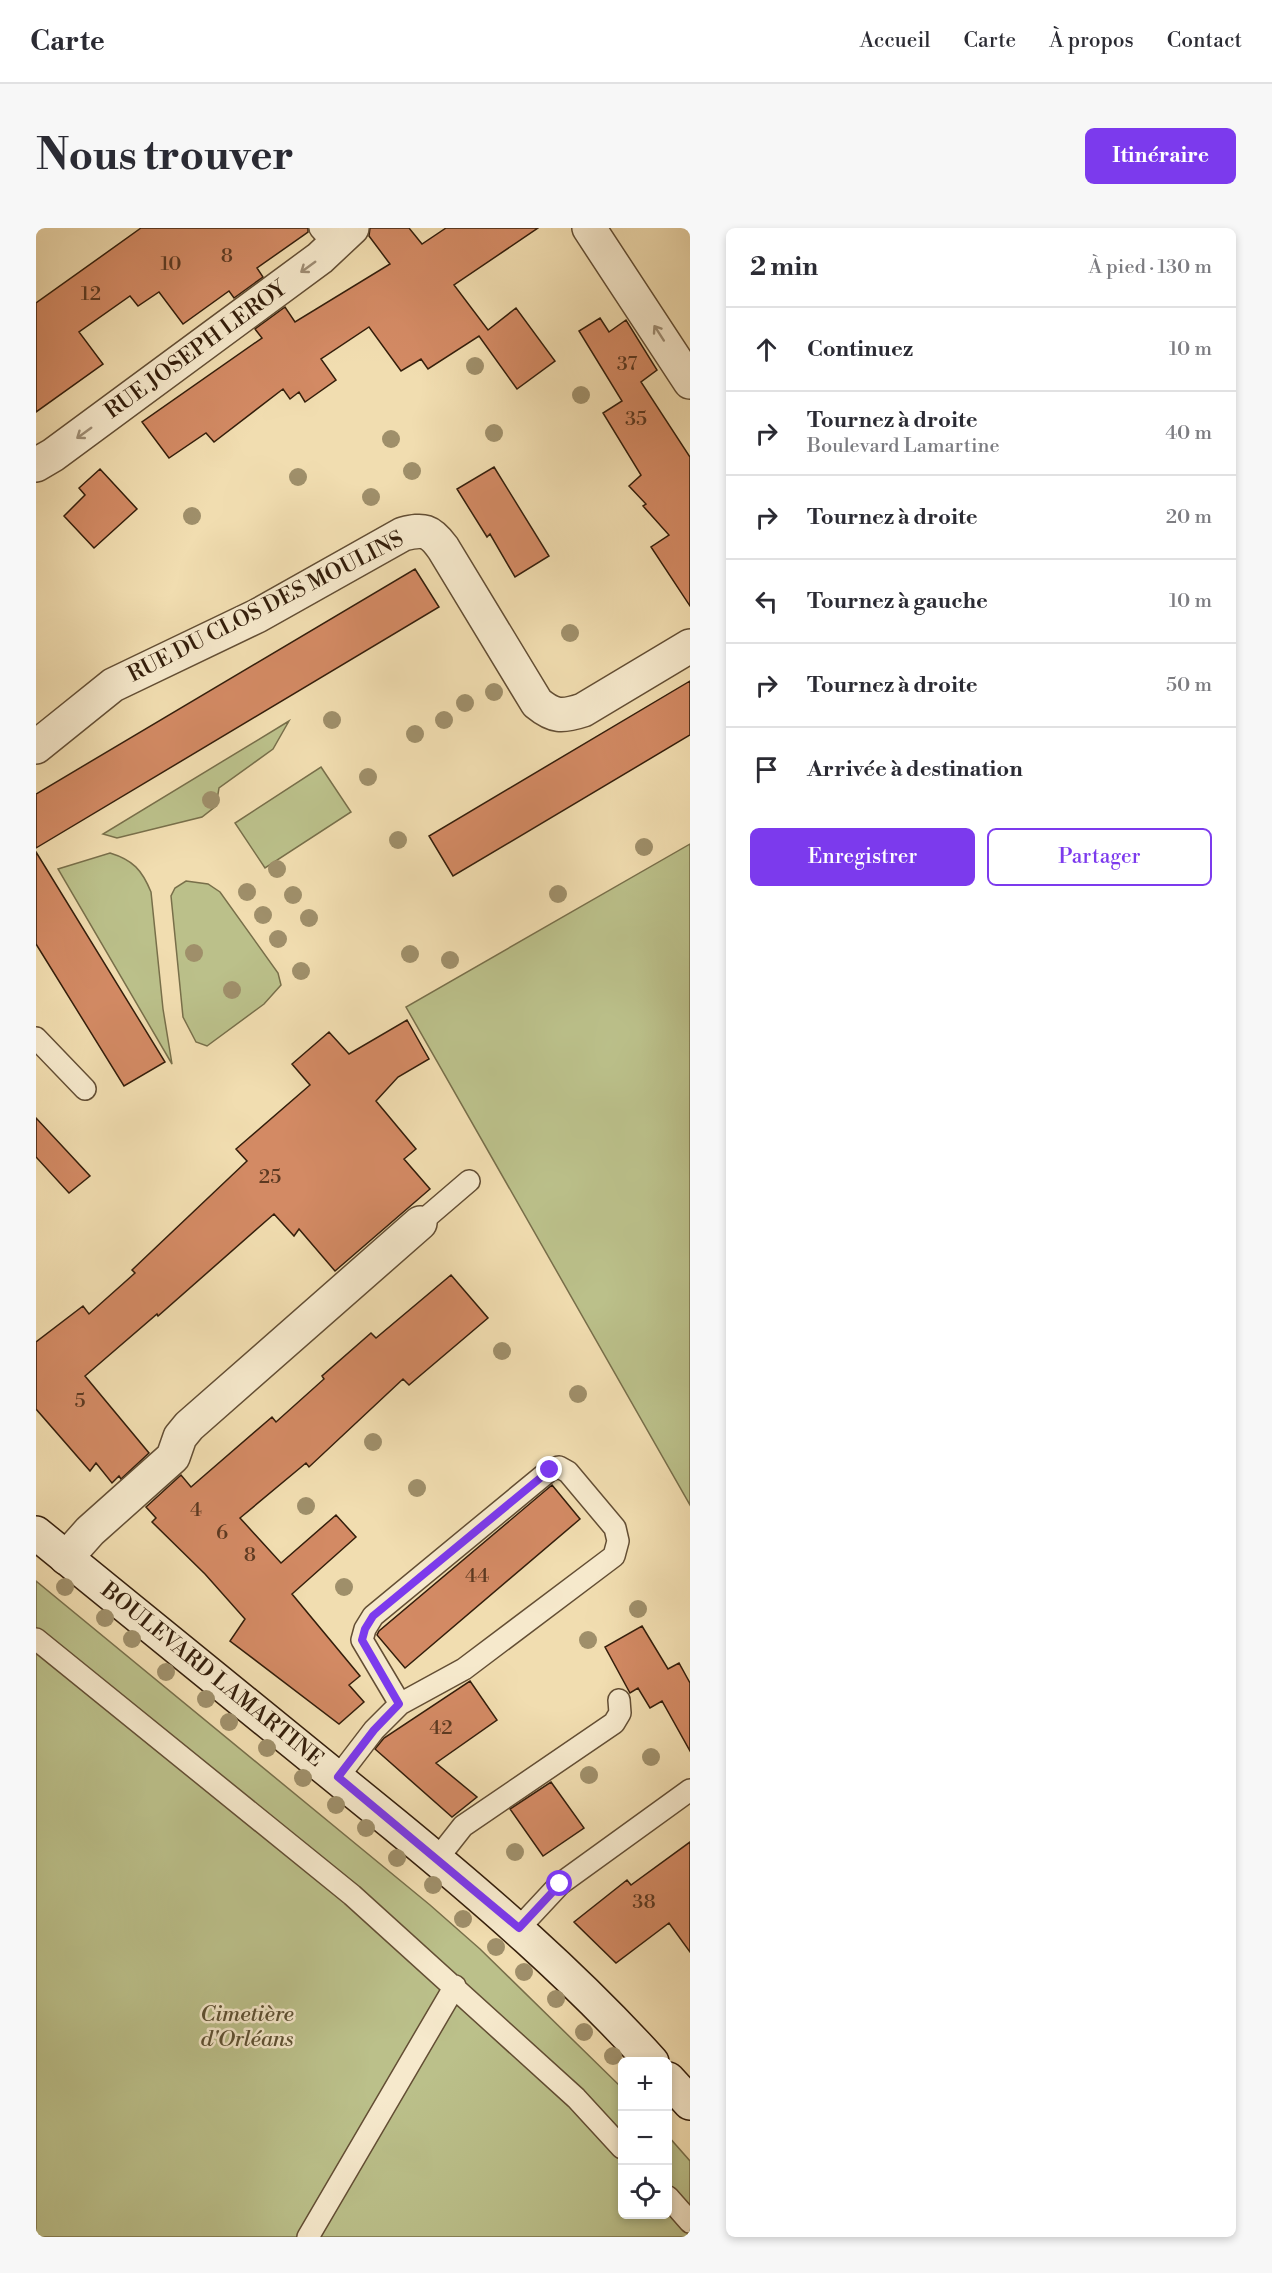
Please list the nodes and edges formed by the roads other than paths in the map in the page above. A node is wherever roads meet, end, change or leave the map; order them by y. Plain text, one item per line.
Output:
1 (589, 228) edge
2 (335, 233) edge
3 (690, 382) edge
4 (36, 465) edge
5 (690, 646) edge
6 (36, 747) edge
7 (36, 1038) edge
8 (85, 1089) dead end
9 (469, 1181) dead end
10 (420, 1222) joint
11 (36, 1533) edge
12 (36, 1542) edge
13 (66, 1558) junction
14 (36, 1639) edge
15 (619, 1700) dead end
16 (399, 1704) junction
17 (338, 1777) junction
18 (690, 1790) edge
19 (437, 1858) junction
20 (519, 1928) junction
21 (455, 1986) junction
22 (635, 2057) edge
23 (648, 2057) edge
24 (672, 2083) edge
25 (672, 2095) edge
26 (690, 2103) edge
27 (690, 2114) edge
28 (618, 2144) edge
29 (672, 2202) edge
30 (690, 2222) edge
31 (308, 2237) edge

3 -> 1 street
2 -> 4 street, RUE JOSEPH LEROY
5 - 6 street, RUE DU CLOS DES MOULINS
7 - 8 lane
9 - 10 lane
10 - 13 street
11 - 13 street, BOULEVARD LAMARTINE
12 - 22 lane
13 - 17 street, BOULEVARD LAMARTINE
14 - 21 lane
15 - 19 lane
16 - 16 lane
16 - 17 lane
17 - 19 street, BOULEVARD LAMARTINE
18 - 20 lane
19 - 20 street, BOULEVARD LAMARTINE
20 - 23 street, BOULEVARD LAMARTINE
21 - 28 lane
21 - 31 lane
24 - 26 street
25 - 27 lane
29 - 30 lane

